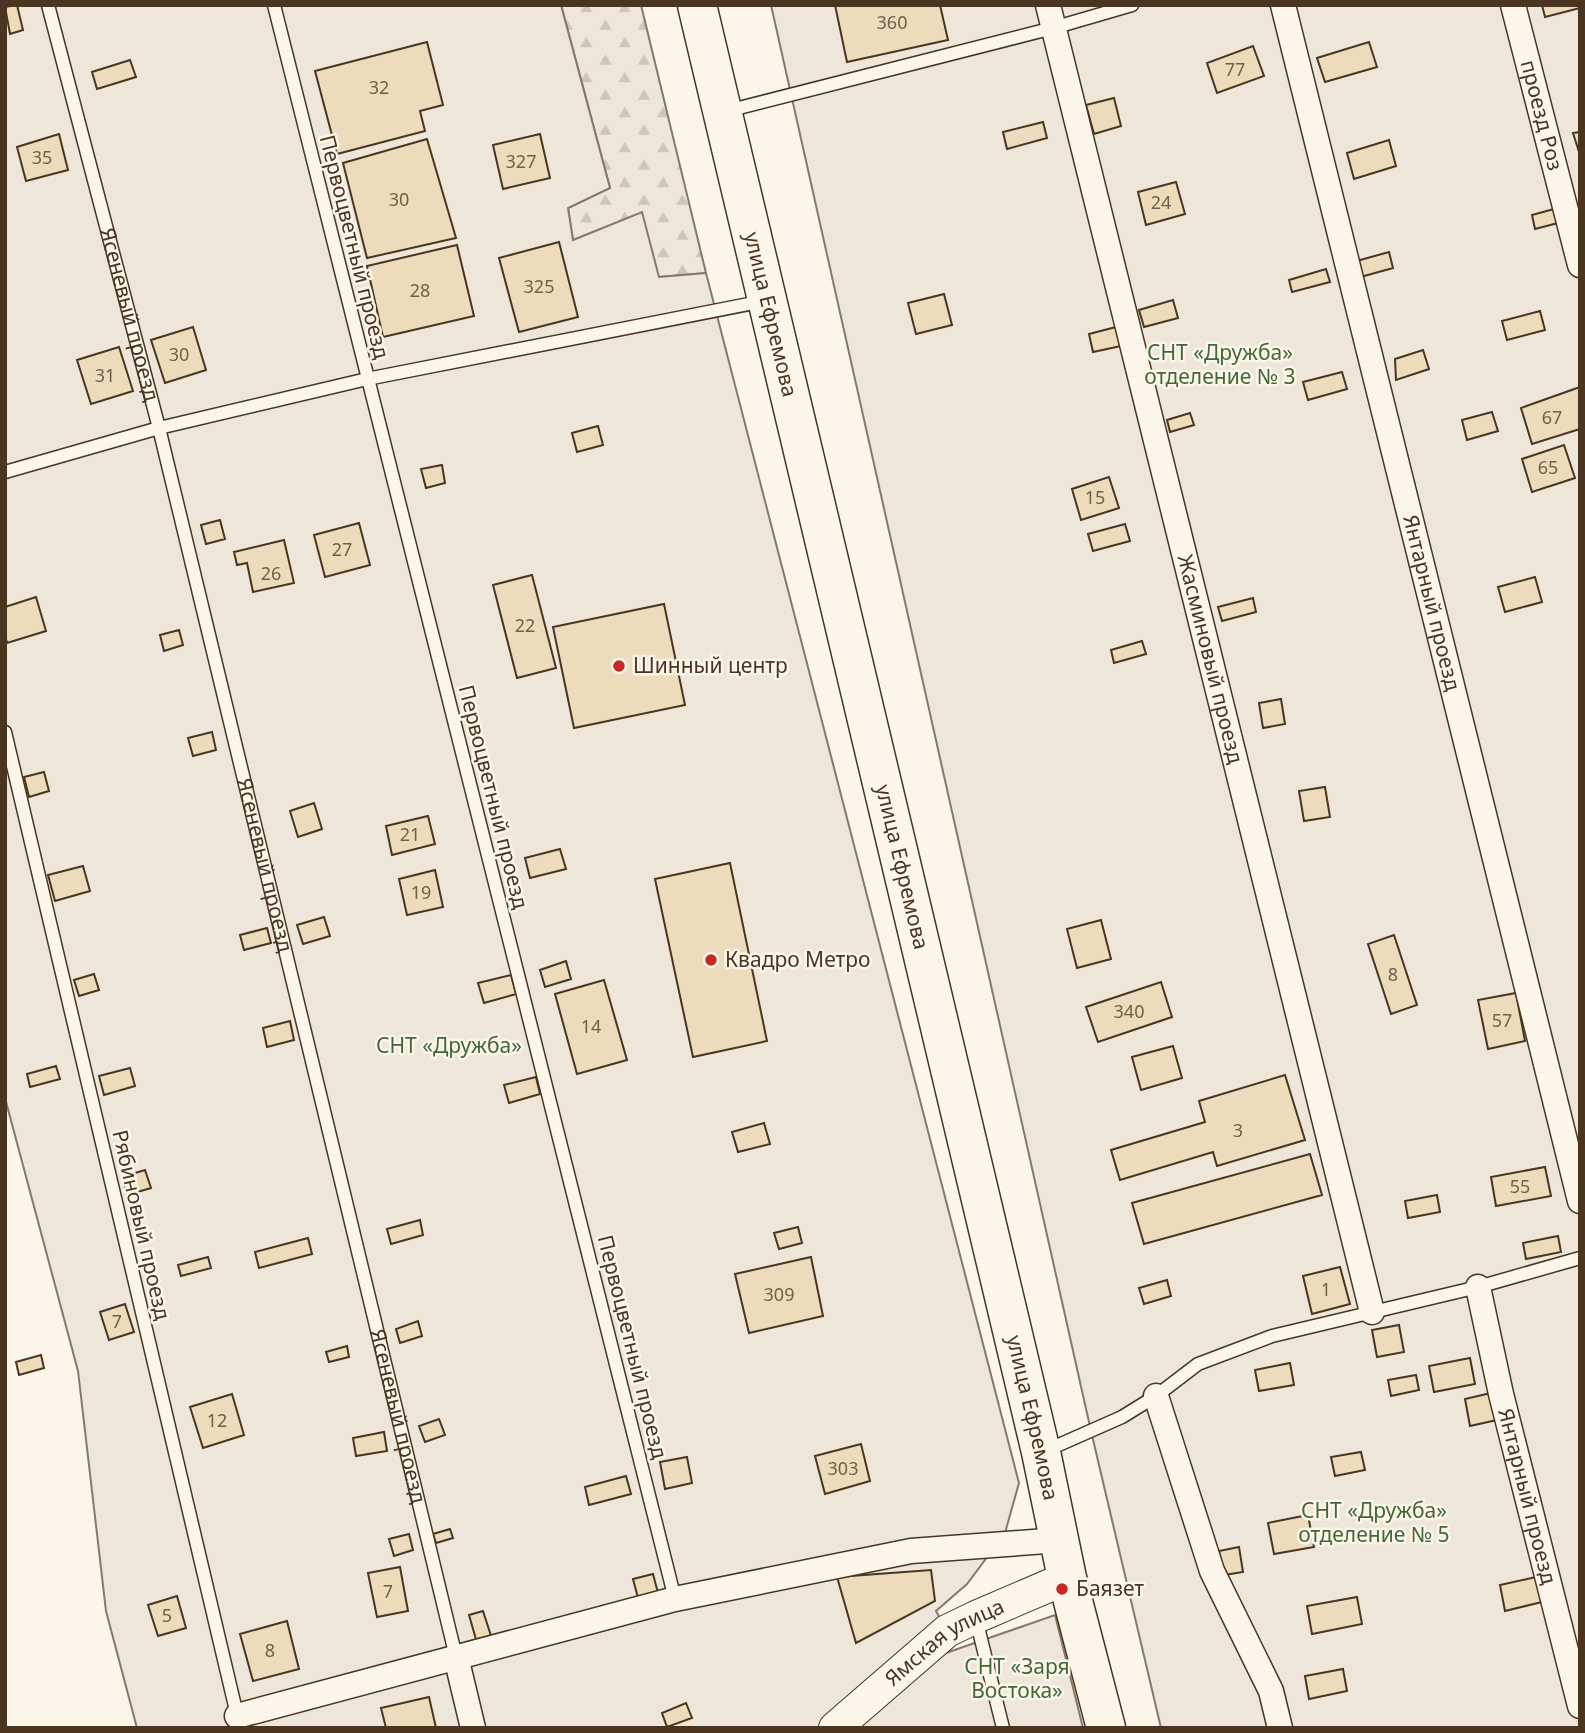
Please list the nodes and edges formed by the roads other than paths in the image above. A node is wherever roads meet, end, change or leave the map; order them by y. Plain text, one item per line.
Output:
1 (48, 5) edge
2 (274, 5) edge
3 (697, 5) edge
4 (1132, 5) edge
5 (1283, 5) edge
6 (1513, 5) edge
7 (1051, 17) edge
8 (723, 112) junction
9 (1580, 265) edge
10 (768, 300) junction
11 (368, 379) junction
12 (159, 428) junction
13 (5, 472) edge
14 (5, 732) edge
15 (1580, 1201) edge
16 (1580, 1258) edge
17 (1478, 1287) junction
18 (1372, 1312) junction
19 (1156, 1396) junction
20 (1041, 1452) junction
21 (1060, 1540) junction
22 (1067, 1578) junction
23 (675, 1599) junction
24 (975, 1617) junction
25 (456, 1657) junction
26 (1580, 1706) edge
27 (239, 1722) edge
28 (473, 1728) edge
29 (835, 1728) edge
30 (1003, 1728) edge
31 (1106, 1728) edge
32 (1280, 1728) edge

1 - 12 lane, Ясеневый проезд
2 - 11 lane, Первоцветный проезд
3 - 8 main road, улица Ефремова
4 - 7 lane
5 - 15 street, Янтарный проезд
6 - 9 street, проезд Роз
7 - 8 lane
7 - 18 street, Жасминовый проезд
8 - 10 main road, улица Ефремова
10 - 11 lane
10 - 20 main road, улица Ефремова
11 - 12 lane
11 - 23 lane, Первоцветный проезд
12 - 13 lane
12 - 25 lane, Ясеневый проезд
14 - 27 lane, Рябиновый проезд
16 - 17 lane
17 - 18 lane
17 - 26 street, Янтарный проезд
18 - 19 lane
19 - 20 lane
19 - 32 street
20 - 21 main road, улица Ефремова
21 - 22 main road, улица Ефремова
21 - 23 street
22 - 24 street, Ямская улица
22 - 31 main road, улица Ефремова
23 - 25 street
24 - 29 street, Ямская улица
24 - 30 lane
25 - 27 street
25 - 28 street, Ясеневый проезд

